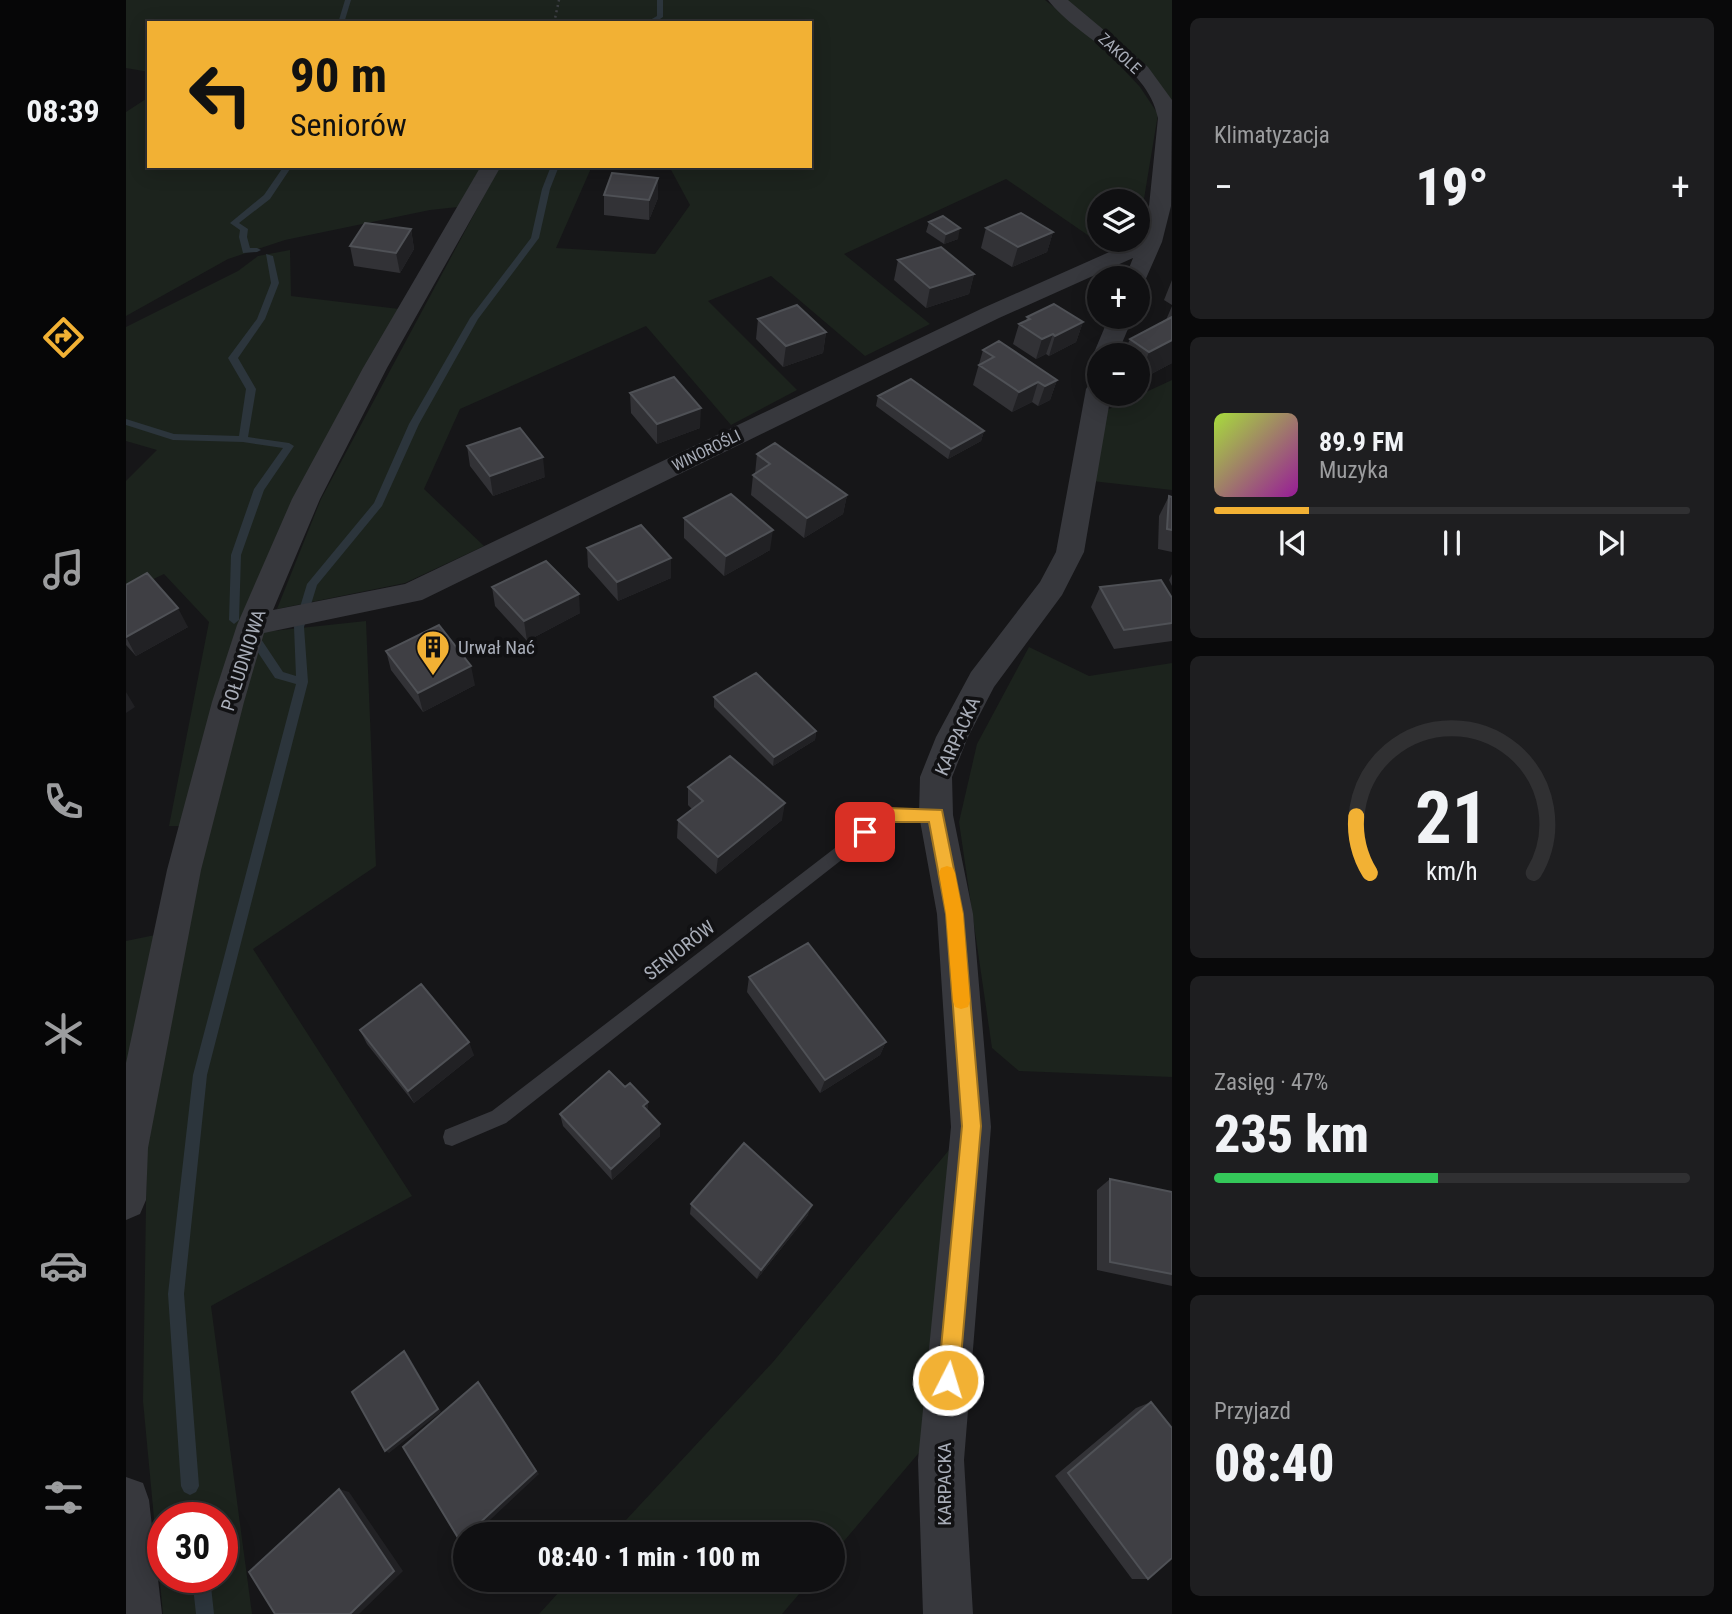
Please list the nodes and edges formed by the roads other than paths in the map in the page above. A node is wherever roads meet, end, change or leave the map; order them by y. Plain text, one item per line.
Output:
1 (1057, 0) edge
2 (1170, 117) edge
3 (490, 168) edge
4 (1151, 242) junction
5 (1141, 266) edge
6 (1096, 406) edge
7 (252, 625) junction
8 (936, 815) junction
9 (452, 1137) dead end
10 (126, 1200) edge
11 (126, 1500) edge
12 (137, 1614) edge
13 (948, 1614) edge

1 - 2 street, ZAKOLE
2 - 4 street
3 - 7 street, POŁUDNIOWA
4 - 5 street
4 - 7 street, WINOROŚLI
6 - 8 street, KARPACKA
7 - 10 street, POŁUDNIOWA
8 - 9 lane, SENIORÓW
8 - 13 street, KARPACKA
11 - 12 street

